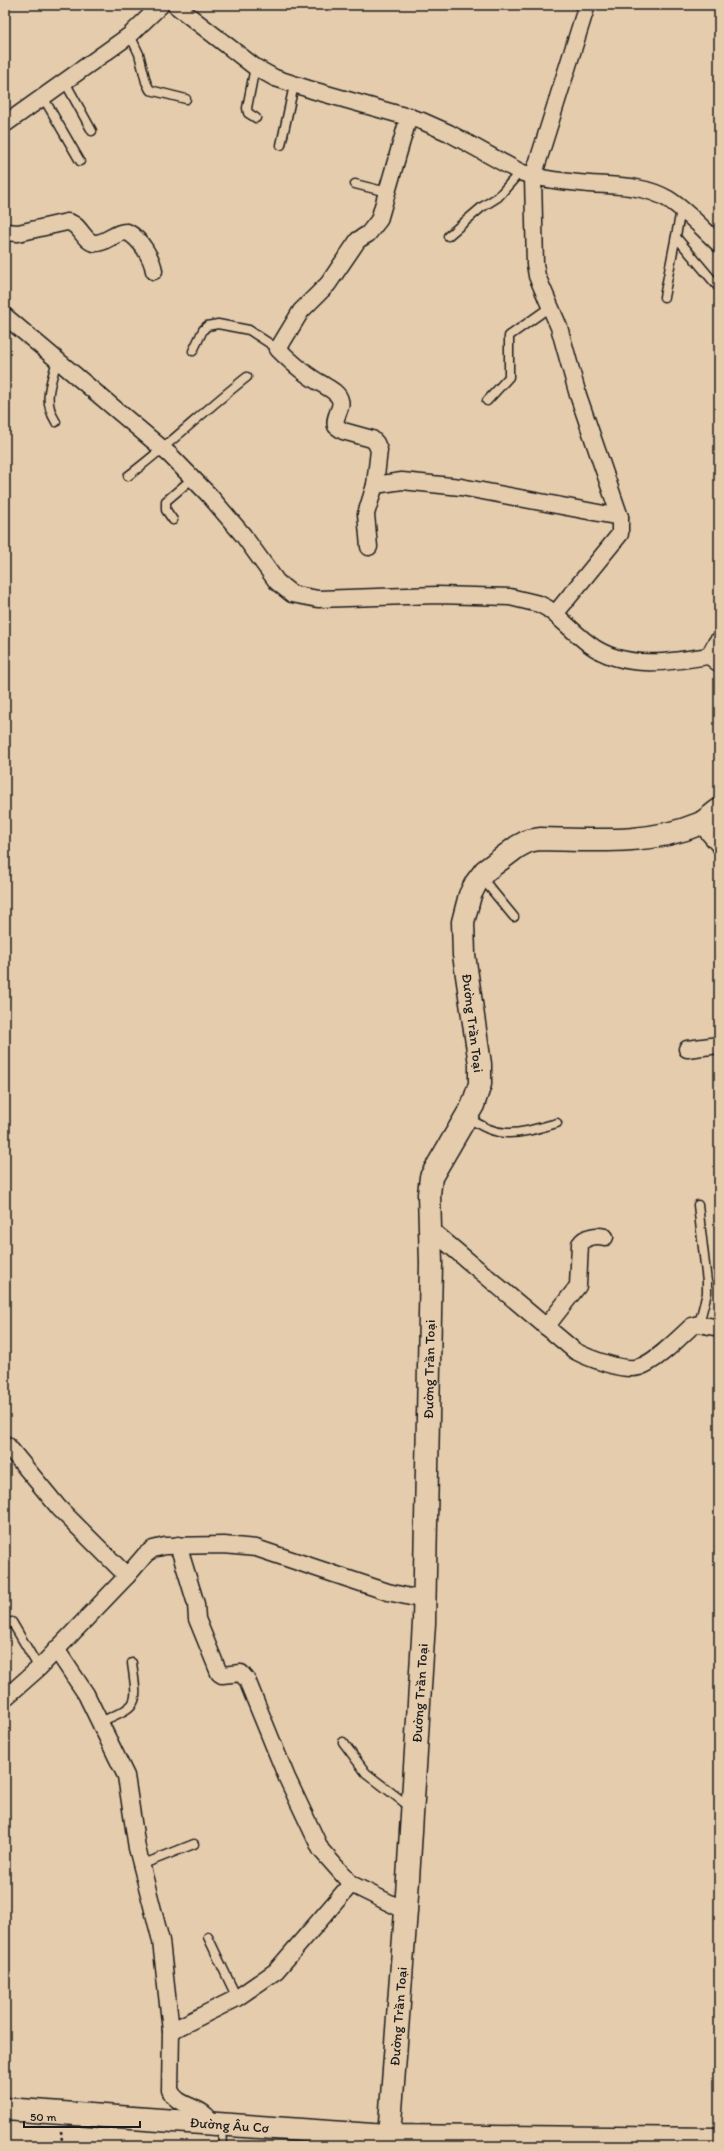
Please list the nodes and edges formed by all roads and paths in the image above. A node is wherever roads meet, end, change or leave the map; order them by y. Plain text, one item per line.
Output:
1 (161, 5) edge
2 (175, 5) edge
3 (587, 5) edge
4 (130, 35) junction
5 (255, 67) junction
6 (65, 82) junction
7 (294, 84) junction
8 (43, 97) junction
9 (186, 98) dead end
10 (408, 116) junction
11 (256, 118) dead end
12 (5, 124) edge
13 (92, 131) dead end
14 (281, 145) dead end
15 (80, 161) dead end
16 (527, 174) junction
17 (355, 184) dead end
18 (387, 192) junction
19 (682, 210) junction
20 (5, 232) edge
21 (448, 236) dead end
22 (676, 237) junction
23 (719, 244) edge
24 (154, 271) dead end
25 (719, 288) edge
26 (664, 297) dead end
27 (550, 307) junction
28 (5, 316) edge
29 (278, 349) junction
30 (193, 351) dead end
31 (57, 360) junction
32 (247, 376) dead end
33 (487, 401) dead end
34 (56, 422) dead end
35 (164, 449) junction
36 (128, 476) dead end
37 (193, 478) junction
38 (375, 485) junction
39 (620, 517) junction
40 (173, 520) dead end
41 (369, 547) dead end
42 (555, 614) junction
43 (717, 653) edge
44 (719, 810) edge
45 (700, 823) junction
46 (719, 845) edge
47 (480, 877) junction
48 (514, 917) dead end
49 (719, 1045) edge
50 (687, 1049) dead end
51 (466, 1116) junction
52 (557, 1123) dead end
53 (698, 1205) dead end
54 (429, 1228) junction
55 (605, 1237) dead end
56 (699, 1324) junction
57 (546, 1327) junction
58 (719, 1328) edge
59 (8, 1445) dead end
60 (178, 1545) junction
61 (127, 1576) junction
62 (424, 1600) junction
63 (12, 1622) dead end
64 (56, 1649) junction
65 (132, 1663) dead end
66 (39, 1668) junction
67 (5, 1698) edge
68 (100, 1722) junction
69 (343, 1742) dead end
70 (413, 1809) junction
71 (194, 1844) dead end
72 (141, 1865) junction
73 (351, 1884) junction
74 (406, 1911) junction
75 (208, 1937) dead end
76 (237, 1998) junction
77 (171, 2031) junction
78 (5, 2109) edge
79 (219, 2132) edge
80 (389, 2136) junction
81 (719, 2139) edge

1 - 4 street
2 - 5 street
3 - 16 street
4 - 6 street
4 - 9 lane
5 - 7 street
5 - 11 lane
6 - 8 street
6 - 13 lane
7 - 10 street
7 - 14 lane
8 - 12 street
8 - 15 lane
10 - 16 street
10 - 18 street
16 - 19 street
16 - 21 lane
16 - 27 street
17 - 18 lane
18 - 29 street
19 - 22 lane
19 - 23 street
20 - 24 street
22 - 25 lane
22 - 26 lane
27 - 33 lane
27 - 39 street
28 - 31 street
29 - 30 lane
29 - 38 street
31 - 34 lane
31 - 35 street
32 - 35 lane
35 - 36 lane
35 - 37 street
37 - 40 lane
37 - 42 street
38 - 39 street
38 - 41 street
39 - 42 street
42 - 43 street
44 - 45 street, Đường Trần Toại
45 - 46 street
45 - 47 street, Đường Trần Toại
47 - 48 lane
47 - 51 street, Đường Trần Toại
49 - 50 street
51 - 52 lane
51 - 54 street, Đường Trần Toại
53 - 56 lane
54 - 57 street
54 - 62 street, Đường Trần Toại
55 - 57 street
56 - 57 street
56 - 58 street
59 - 61 street
60 - 61 street
60 - 62 street
60 - 73 street
61 - 64 street
62 - 70 street, Đường Trần Toại
63 - 66 lane
64 - 66 street
64 - 68 street
65 - 68 lane
66 - 67 street
68 - 72 street
69 - 70 lane
70 - 74 street, Đường Trần Toại
71 - 72 lane
72 - 77 street
73 - 74 street
73 - 76 street
74 - 80 street, Đường Trần Toại
75 - 76 lane
76 - 77 street
77 - 79 street
78 - 79 street, Đường Âu Cơ
79 - 80 street, Đường Âu Cơ
80 - 81 street, Đường Âu Cơ

